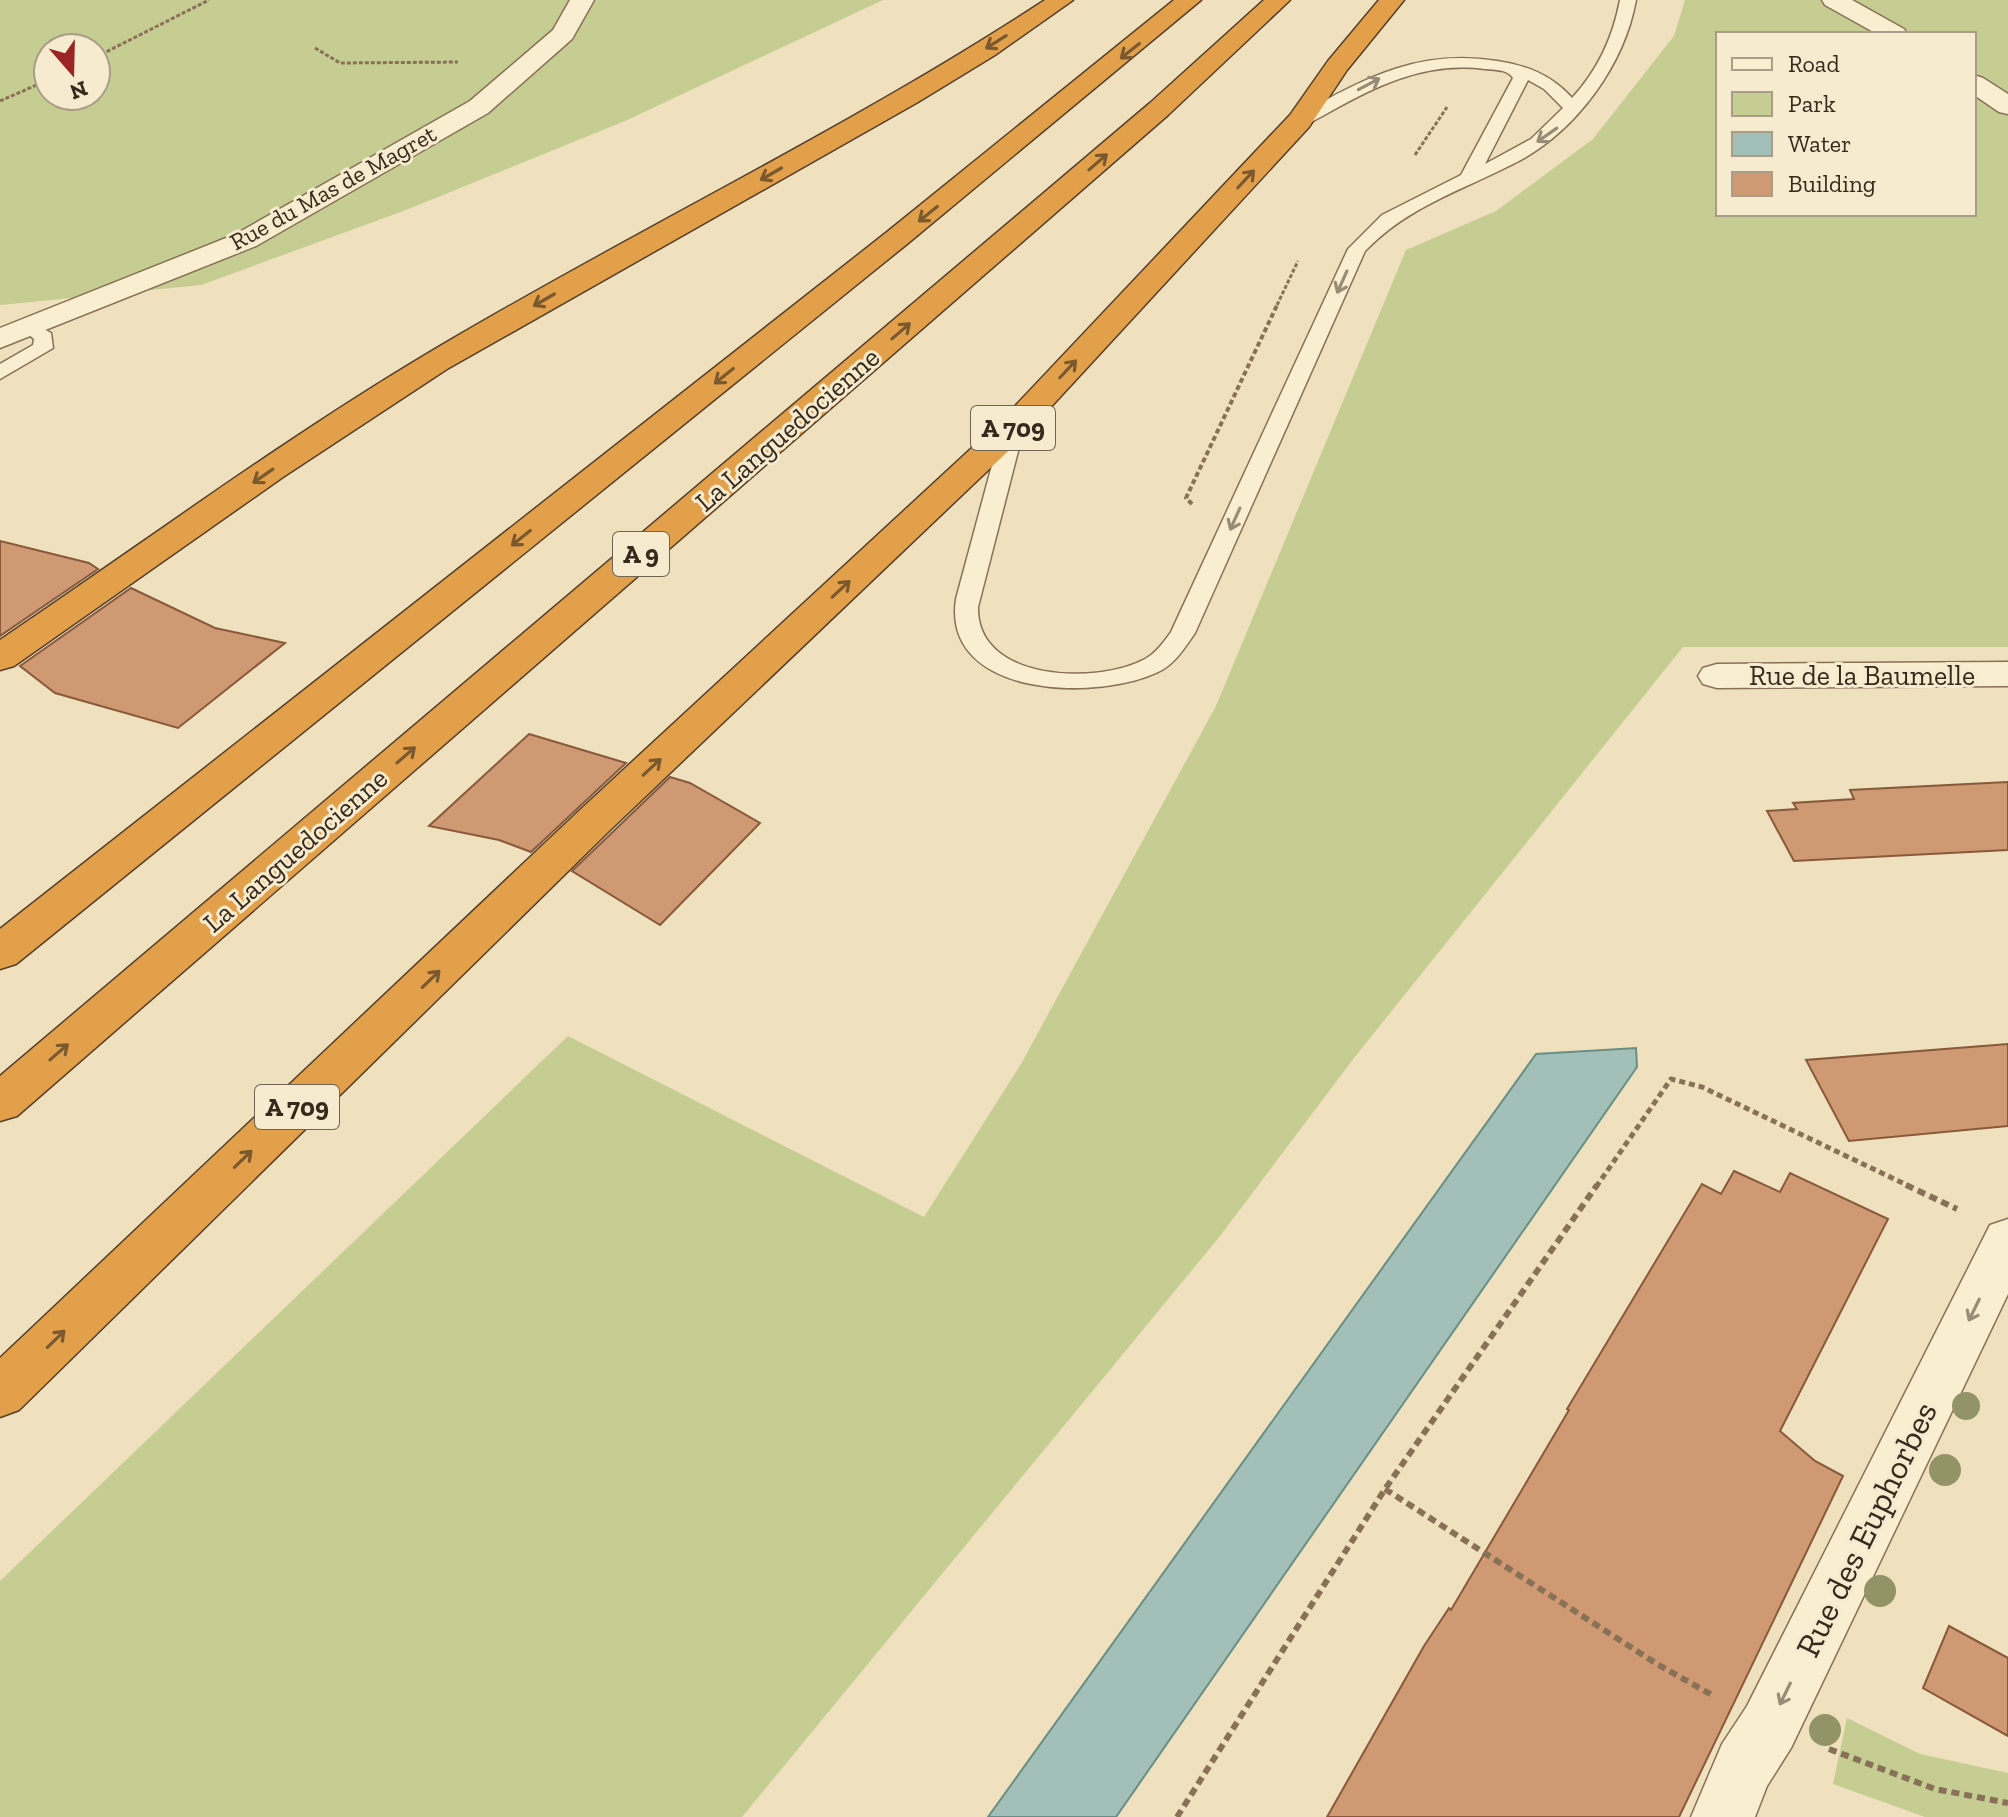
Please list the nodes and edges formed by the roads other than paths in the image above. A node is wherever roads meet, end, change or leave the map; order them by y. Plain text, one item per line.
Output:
1 (582, 0) edge
2 (1061, 0) edge
3 (1189, 0) edge
4 (1278, 0) edge
5 (1392, 0) edge
6 (1628, 0) edge
7 (1834, 0) edge
8 (1891, 32) edge
9 (1517, 69) junction
10 (1976, 84) edge
11 (2008, 106) edge
12 (1572, 108) junction
13 (1300, 121) junction
14 (1470, 175) junction
15 (30, 327) junction
16 (0, 339) edge
17 (0, 373) edge
18 (1013, 428) junction
19 (0, 658) edge
20 (2008, 674) edge
21 (1717, 676) dead end
22 (0, 953) edge
23 (0, 1103) edge
24 (1987, 1227) edge
25 (0, 1393) edge
26 (1723, 1817) edge

1 - 15 street, Rue du Mas de Magret
2 -> 19 highway
3 -> 22 highway
23 -> 4 highway, La Languedocienne / A 9
5 - 13 highway, A 709
6 - 12 lane
7 - 8 street
9 - 12 lane
13 -> 9 lane
9 - 14 lane
10 - 11 street
12 -> 14 lane
18 -> 13 highway, A 709
14 -> 18 lane
15 - 16 street, Rue du Mas de Magret
15 - 17 lane
25 -> 18 highway, A 709
20 - 21 street, Rue de la Baumelle
24 -> 26 street, Rue des Euphorbes

